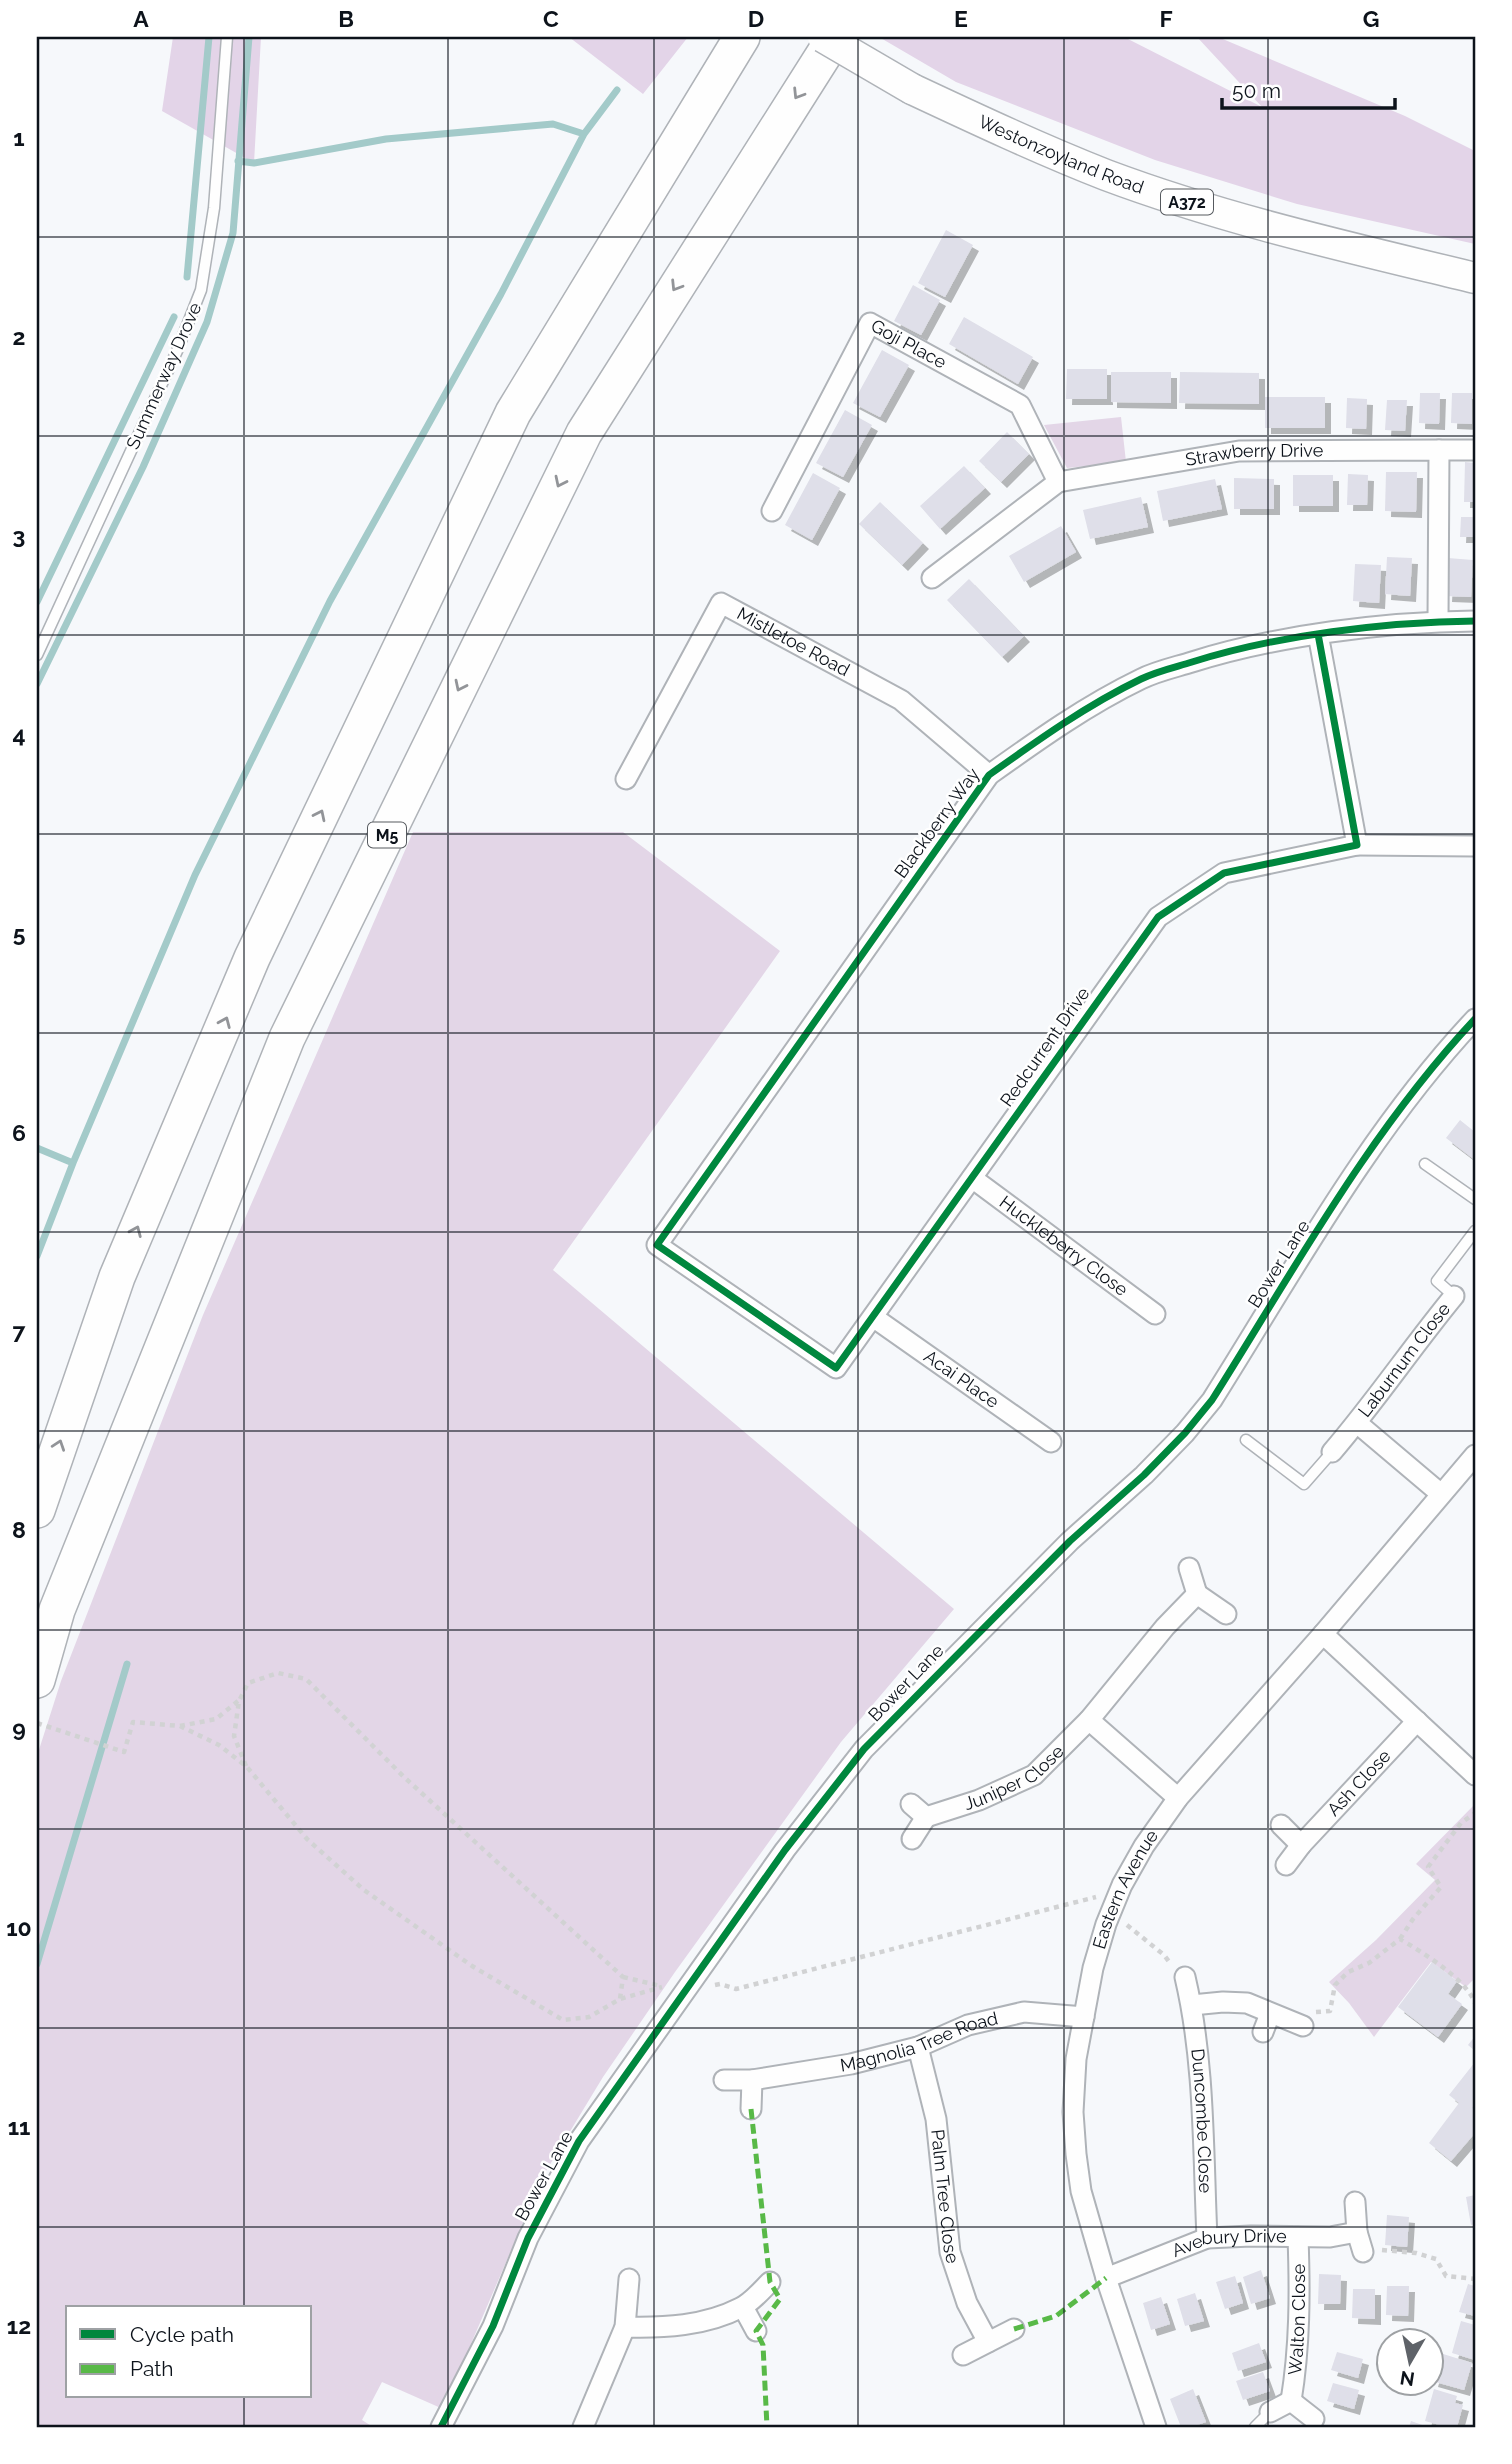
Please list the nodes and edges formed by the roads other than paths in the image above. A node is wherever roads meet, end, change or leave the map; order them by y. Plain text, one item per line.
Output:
1 (227, 37) edge
2 (742, 37) edge
3 (822, 37) edge
4 (835, 37) edge
5 (1475, 278) edge
6 (1439, 450) junction
7 (1475, 450) edge
8 (1058, 482) junction
9 (772, 511) dead end
10 (932, 578) dead end
11 (1438, 621) junction
12 (1475, 621) edge
13 (1318, 634) junction
14 (37, 654) edge
15 (989, 775) junction
16 (626, 779) dead end
17 (1357, 845) junction
18 (1475, 846) edge
19 (1475, 1019) edge
20 (1425, 1164) dead end
21 (972, 1178) junction
22 (1475, 1199) edge
23 (1475, 1231) edge
24 (657, 1245) joint
25 (1454, 1296) joint
26 (1155, 1314) dead end
27 (873, 1317) junction
28 (1357, 1423) junction
29 (1246, 1440) dead end
30 (1051, 1442) dead end
31 (1332, 1452) joint
32 (1475, 1455) edge
33 (1441, 1494) junction
34 (37, 1510) edge
35 (1189, 1568) dead end
36 (1197, 1594) junction
37 (1226, 1614) dead end
38 (1323, 1634) junction
39 (37, 1680) edge
40 (1089, 1720) junction
41 (1417, 1721) junction
42 (1475, 1775) edge
43 (1178, 1798) junction
44 (1281, 1825) dead end
45 (912, 1839) dead end
46 (1301, 1844) junction
47 (1286, 1865) dead end
48 (1185, 1977) road end
49 (1192, 2005) junction
50 (1084, 2017) junction
51 (1280, 2023) road end
52 (918, 2047) junction
53 (724, 2080) dead end
54 (752, 2080) junction
55 (751, 2109) dead end
56 (1355, 2202) dead end
57 (1357, 2232) junction
58 (1298, 2237) junction
59 (1207, 2238) junction
60 (1363, 2252) road end
61 (1105, 2278) junction
62 (629, 2279) dead end
63 (770, 2283) dead end
64 (743, 2308) junction
65 (625, 2327) junction
66 (1014, 2329) dead end
67 (756, 2331) dead end
68 (988, 2342) junction
69 (963, 2355) dead end
70 (1292, 2401) junction
71 (1270, 2412) joint
72 (1314, 2419) dead end
73 (440, 2427) edge
74 (583, 2427) edge
75 (1156, 2427) edge
76 (1255, 2427) edge

1 - 14 lane, Summerway Drove
34 -> 2 highway
3 - 5 main road, Westonzoyland Road / A372, bridge
4 -> 39 highway, M5
6 - 7 street, Strawberry Drive
6 - 8 street, Strawberry Drive
6 - 11 street
8 - 9 street, Goji Place
8 - 10 street, Strawberry Drive
11 - 12 street, Blackberry Way
11 - 13 street, Blackberry Way
13 - 15 street, Blackberry Way
13 - 17 street
15 - 16 street, Mistletoe Road
15 - 24 street, Blackberry Way
17 - 18 street, Redcurrent Drive
17 - 21 street, Redcurrent Drive
19 - 73 street, Bower Lane
20 - 22 lane
21 - 26 street, Huckleberry Close
21 - 27 street, Redcurrent Drive
23 - 25 lane
24 - 27 street, Redcurrent Drive
25 - 28 street, Laburnum Close
27 - 30 street, Acai Place
28 - 31 street, Laburnum Close
28 - 33 street, Laburnum Close
29 - 31 lane
32 - 33 street, Eastern Avenue
33 - 38 street, Eastern Avenue
35 - 36 street
36 - 37 street
36 - 40 street, Juniper Close
38 - 41 street
38 - 43 street, Eastern Avenue
40 - 43 street
40 - 45 street, Juniper Close
41 - 42 street
41 - 46 street, Ash Close
43 - 50 street, Eastern Avenue
44 - 46 street
46 - 47 street, Ash Close
48 - 49 street, Duncombe Close
49 - 51 street
49 - 59 street, Duncombe Close
50 - 52 street, Magnolia Tree Road
50 - 61 street, Eastern Avenue
52 - 54 street, Magnolia Tree Road
52 - 68 street, Palm Tree Close
53 - 54 street, Magnolia Tree Road
54 - 55 street
56 - 57 street
57 - 58 street, Avebury Drive
57 - 60 street
58 - 59 street, Avebury Drive
58 - 70 street, Walton Close
59 - 61 street, Avebury Drive
61 - 75 street, Eastern Avenue
62 - 65 street
63 - 64 street
64 - 65 street
64 - 67 street
65 - 74 street
66 - 68 street
68 - 69 street
70 - 71 street, Walton Close
70 - 72 street, Walton Close
71 - 76 lane

